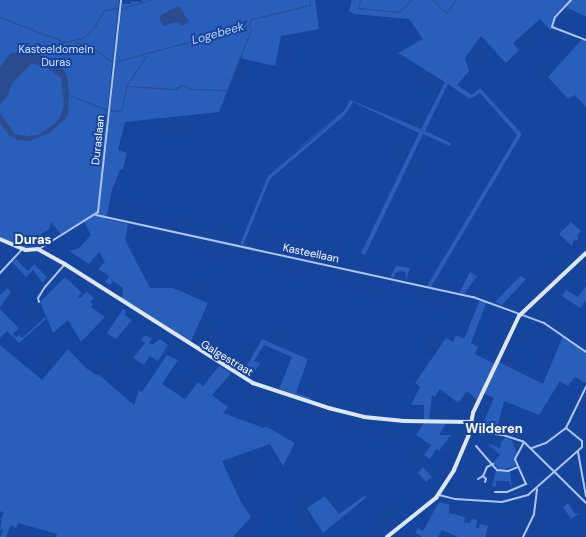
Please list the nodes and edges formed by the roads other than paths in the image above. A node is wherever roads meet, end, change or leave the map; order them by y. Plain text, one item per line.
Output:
1 (121, 0) edge
2 (571, 0) edge
3 (586, 40) edge
4 (96, 215) junction
5 (0, 239) edge
6 (22, 249) junction
7 (38, 249) junction
8 (586, 253) edge
9 (65, 264) junction
10 (0, 273) edge
11 (39, 302) dead end
12 (521, 313) junction
13 (586, 352) edge
14 (586, 387) edge
15 (471, 422) junction
16 (566, 428) junction
17 (470, 431) junction
18 (524, 442) junction
19 (585, 442) edge
20 (476, 446) dead end
21 (532, 448) junction
22 (578, 451) junction
23 (493, 464) junction
24 (519, 467) junction
25 (556, 472) junction
26 (483, 476) junction
27 (478, 479) dead end
28 (485, 482) dead end
29 (537, 489) junction
30 (495, 492) dead end
31 (439, 495) junction
32 (586, 496) edge
33 (586, 502) edge
34 (387, 537) edge
35 (523, 537) edge

1 - 4 street, Duraslaan
2 - 3 street
4 - 7 street
4 - 12 street, Kasteellaan
5 - 6 street
6 - 7 street, Galgestraat
6 - 10 street
7 - 9 street, Galgestraat
8 - 12 street
9 - 11 street
9 - 15 street, Galgestraat
12 - 13 street, Kasteellaan
12 - 15 street
14 - 16 street
15 - 17 street
16 - 19 street
16 - 21 street
17 - 18 street
17 - 31 street
18 - 21 street
18 - 24 street
19 - 22 street
20 - 23 street
21 - 25 street
22 - 25 street
22 - 32 street
23 - 24 street
23 - 26 street
24 - 30 street
25 - 29 street
25 - 33 street
26 - 27 street
26 - 28 street
29 - 31 street
29 - 35 street
31 - 34 street

